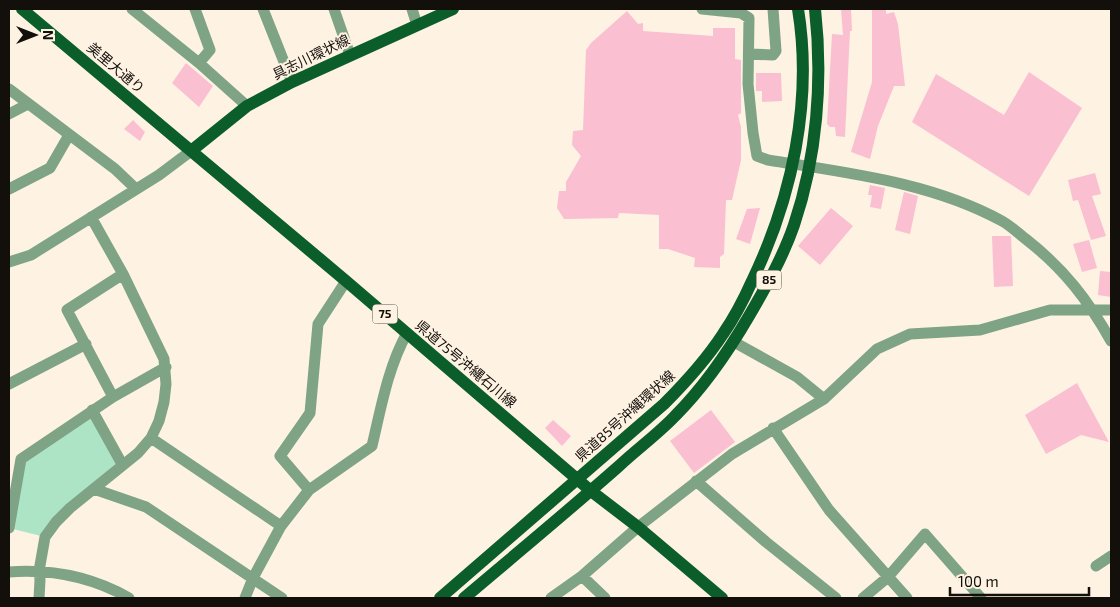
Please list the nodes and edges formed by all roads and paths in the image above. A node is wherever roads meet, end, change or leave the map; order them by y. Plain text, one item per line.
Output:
1 (22, 9) edge
2 (132, 9) edge
3 (195, 9) edge
4 (263, 9) edge
5 (334, 9) edge
6 (412, 9) edge
7 (453, 9) edge
8 (702, 9) edge
9 (773, 9) edge
10 (798, 9) edge
11 (815, 9) edge
12 (417, 25) junction
13 (749, 54) junction
14 (350, 55) junction
15 (199, 63) junction
16 (292, 82) junction
17 (9, 89) edge
18 (28, 104) junction
19 (247, 106) junction
20 (9, 114) edge
21 (69, 135) junction
22 (191, 151) junction
23 (793, 164) junction
24 (808, 167) junction
25 (9, 189) edge
26 (136, 189) junction
27 (91, 217) junction
28 (9, 262) edge
29 (122, 274) junction
30 (346, 281) junction
31 (1092, 310) junction
32 (1111, 310) edge
33 (407, 333) junction
34 (1111, 341) edge
35 (734, 342) junction
36 (86, 344) junction
37 (166, 367) junction
38 (9, 384) edge
39 (113, 397) junction
40 (824, 399) junction
41 (92, 410) junction
42 (773, 428) junction
43 (151, 438) junction
44 (122, 464) junction
45 (578, 479) junction
46 (696, 481) junction
47 (12, 485) edge
48 (94, 489) junction
49 (310, 490) junction
50 (591, 491) junction
51 (281, 526) junction
52 (638, 527) junction
53 (9, 528) edge
54 (1111, 556) edge
55 (1096, 566) dead end
56 (39, 571) junction
57 (9, 572) edge
58 (582, 576) junction
59 (888, 577) junction
60 (253, 578) junction
61 (39, 598) edge
62 (129, 598) edge
63 (245, 598) edge
64 (282, 598) edge
65 (440, 598) edge
66 (464, 598) edge
67 (551, 598) edge
68 (604, 598) edge
69 (722, 598) edge
70 (836, 598) edge
71 (863, 598) edge
72 (907, 598) edge
73 (981, 598) edge

1 - 22 main road, 美里大通り / 75
2 - 15 street
3 - 15 street
4 - 16 street
5 - 14 street
6 - 12 street
7 - 12 main road, 具志川環状線
8 - 13 street
9 - 13 street
10 - 23 main road, 県道85号沖縄環状線 / 85
11 - 24 main road, 85
12 - 14 main road, 具志川環状線
13 - 23 street
14 - 16 main road, 具志川環状線
15 - 19 street
16 - 19 main road, 具志川環状線
17 - 18 street
18 - 20 street
18 - 21 street
19 - 22 main road, 具志川環状線
21 - 25 street
21 - 26 street
22 - 26 street
22 - 30 main road, 県道75号沖縄石川線 / 75
23 - 24 street
23 - 45 main road, 県道85号沖縄環状線 / 85
24 - 31 street
24 - 35 main road, 85
26 - 27 street
27 - 28 street
27 - 29 street
29 - 36 street
29 - 37 street
30 - 33 main road, 県道75号沖縄石川線 / 75
30 - 49 street
31 - 32 street
31 - 34 street
31 - 40 street
33 - 45 main road, 県道75号沖縄石川線 / 75
33 - 49 street
35 - 40 street
35 - 50 main road, 85
36 - 38 street
36 - 39 street
37 - 39 street
37 - 43 street
39 - 41 street
40 - 42 street
41 - 44 street
41 - 47 street
42 - 46 street
42 - 59 street
43 - 44 street
43 - 51 street
44 - 48 street
45 - 50 main road, 県道75号沖縄石川線 / 75
45 - 65 main road, 県道85号沖縄環状線 / 85
46 - 52 street
46 - 70 street
47 - 53 street
48 - 56 street
48 - 60 street
49 - 51 street
50 - 52 main road, 県道75号沖縄石川線 / 75
50 - 66 main road, 85
51 - 60 street
52 - 58 street
52 - 69 main road, 県道75号沖縄石川線 / 75
54 - 55 street
56 - 57 street
56 - 61 street
56 - 62 street
58 - 67 street
58 - 68 street
59 - 71 street
59 - 72 street
59 - 73 street
60 - 63 street
60 - 64 street

